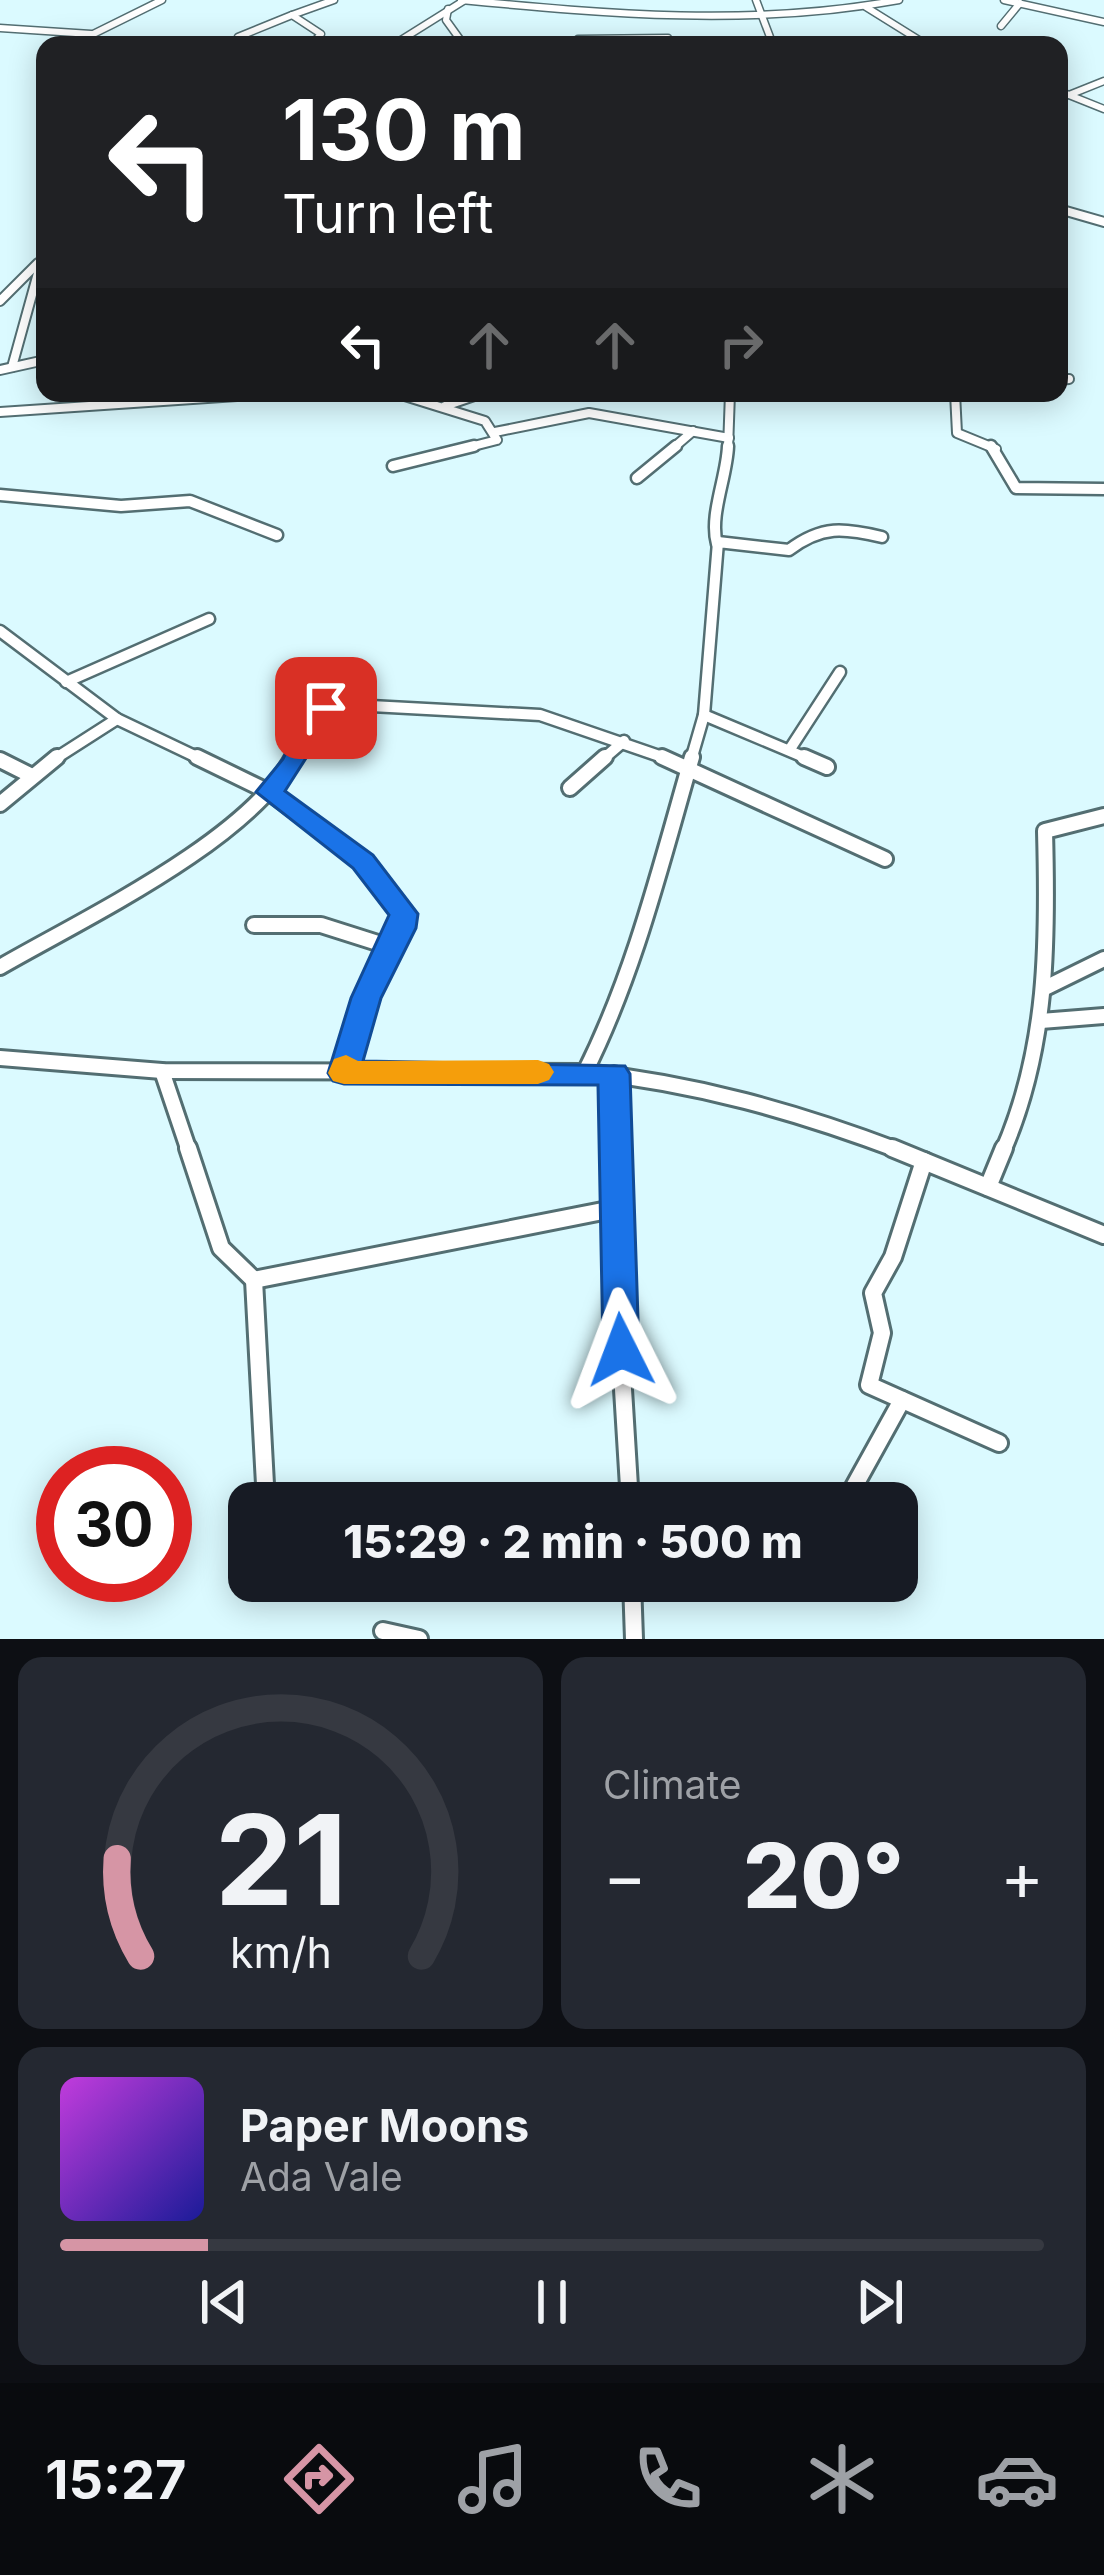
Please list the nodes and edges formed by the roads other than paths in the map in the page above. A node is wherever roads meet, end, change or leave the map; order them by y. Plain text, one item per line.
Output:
1 (162, 0) edge
2 (334, 0) edge
3 (463, 0) edge
4 (596, 0) edge
5 (756, 0) edge
6 (899, 0) edge
7 (1004, 0) edge
8 (1040, 0) edge
9 (1024, 4) junction
10 (866, 7) junction
11 (448, 9) junction
12 (591, 9) junction
13 (764, 13) junction
14 (674, 14) junction
15 (292, 15) junction
16 (1104, 22) edge
17 (0, 26) edge
18 (1001, 26) dead end
19 (92, 34) junction
20 (88, 36) edge
21 (240, 36) edge
22 (320, 36) edge
23 (406, 36) edge
24 (458, 36) edge
25 (671, 36) edge
26 (770, 36) edge
27 (913, 36) edge
28 (1104, 81) edge
29 (1070, 95) joint
30 (1104, 109) edge
31 (1068, 212) edge
32 (1104, 222) edge
33 (36, 262) edge
34 (36, 277) edge
35 (0, 301) edge
36 (36, 362) edge
37 (6, 369) edge
38 (149, 402) edge
39 (429, 402) edge
40 (456, 402) edge
41 (730, 402) edge
42 (955, 402) edge
43 (444, 406) junction
44 (0, 412) edge
45 (692, 431) junction
46 (495, 432) junction
47 (729, 438) junction
48 (393, 466) dead end
49 (637, 478) dead end
50 (1104, 489) edge
51 (0, 495) edge
52 (277, 535) dead end
53 (882, 537) dead end
54 (717, 544) junction
55 (209, 619) dead end
56 (0, 632) edge
57 (841, 672) dead end
58 (66, 682) junction
59 (704, 715) junction
60 (117, 719) junction
61 (624, 741) junction
62 (790, 749) junction
63 (0, 760) edge
64 (690, 767) junction
65 (827, 767) dead end
66 (30, 775) junction
67 (570, 788) dead end
68 (269, 792) junction
69 (0, 804) edge
70 (1104, 815) edge
71 (885, 859) dead end
72 (254, 925) dead end
73 (386, 951) junction
74 (1104, 959) edge
75 (0, 968) edge
76 (1045, 988) junction
77 (1104, 1016) edge
78 (1041, 1021) junction
79 (0, 1058) edge
80 (163, 1071) junction
81 (585, 1072) junction
82 (344, 1073) junction
83 (614, 1074) junction
84 (924, 1161) junction
85 (988, 1187) junction
86 (618, 1208) junction
87 (1104, 1235) edge
88 (254, 1280) junction
89 (902, 1400) junction
90 (999, 1443) dead end
91 (265, 1482) edge
92 (629, 1482) edge
93 (857, 1482) edge
94 (633, 1602) edge
95 (383, 1631) dead end
96 (419, 1639) edge
97 (634, 1639) edge

1 - 19 street
2 - 15 street
3 - 11 street
3 - 12 street
4 - 12 street
5 - 13 street
6 - 10 street
7 - 9 street
8 - 9 street
9 - 16 street
9 - 18 street
10 - 13 street
10 - 27 street
11 - 23 street
11 - 24 street
12 - 14 street
13 - 14 street
13 - 26 street
14 - 25 street
15 - 21 street
15 - 22 street
17 - 19 street
19 - 20 street
28 - 29 street
29 - 30 street
31 - 32 street
33 - 35 street
34 - 37 street
36 - 37 street
38 - 44 street
39 - 43 street
40 - 43 street
41 - 47 street
42 - 50 street
43 - 46 street
45 - 46 street
45 - 47 street
45 - 49 street
46 - 48 street
47 - 54 street
51 - 52 street
53 - 54 street
54 - 59 street
55 - 58 street
56 - 58 street
57 - 62 street
58 - 60 street
59 - 62 street
59 - 64 street
60 - 66 street
60 - 68 street
61 - 64 street
61 - 67 street
61 - 68 street
62 - 65 street
63 - 66 street
64 - 71 street
64 - 81 street
66 - 69 street
68 - 73 street
68 - 75 street
70 - 76 street
72 - 73 street
73 - 82 street
74 - 76 street
76 - 78 street
77 - 78 street
78 - 85 street
79 - 80 street
80 - 82 street
80 - 88 street
81 - 82 street
81 - 83 street
83 - 84 street
83 - 86 street
84 - 85 street
84 - 89 street
85 - 87 street
86 - 88 street
86 - 92 street
88 - 91 street
89 - 90 street
89 - 93 street
94 - 97 street
95 - 96 street

